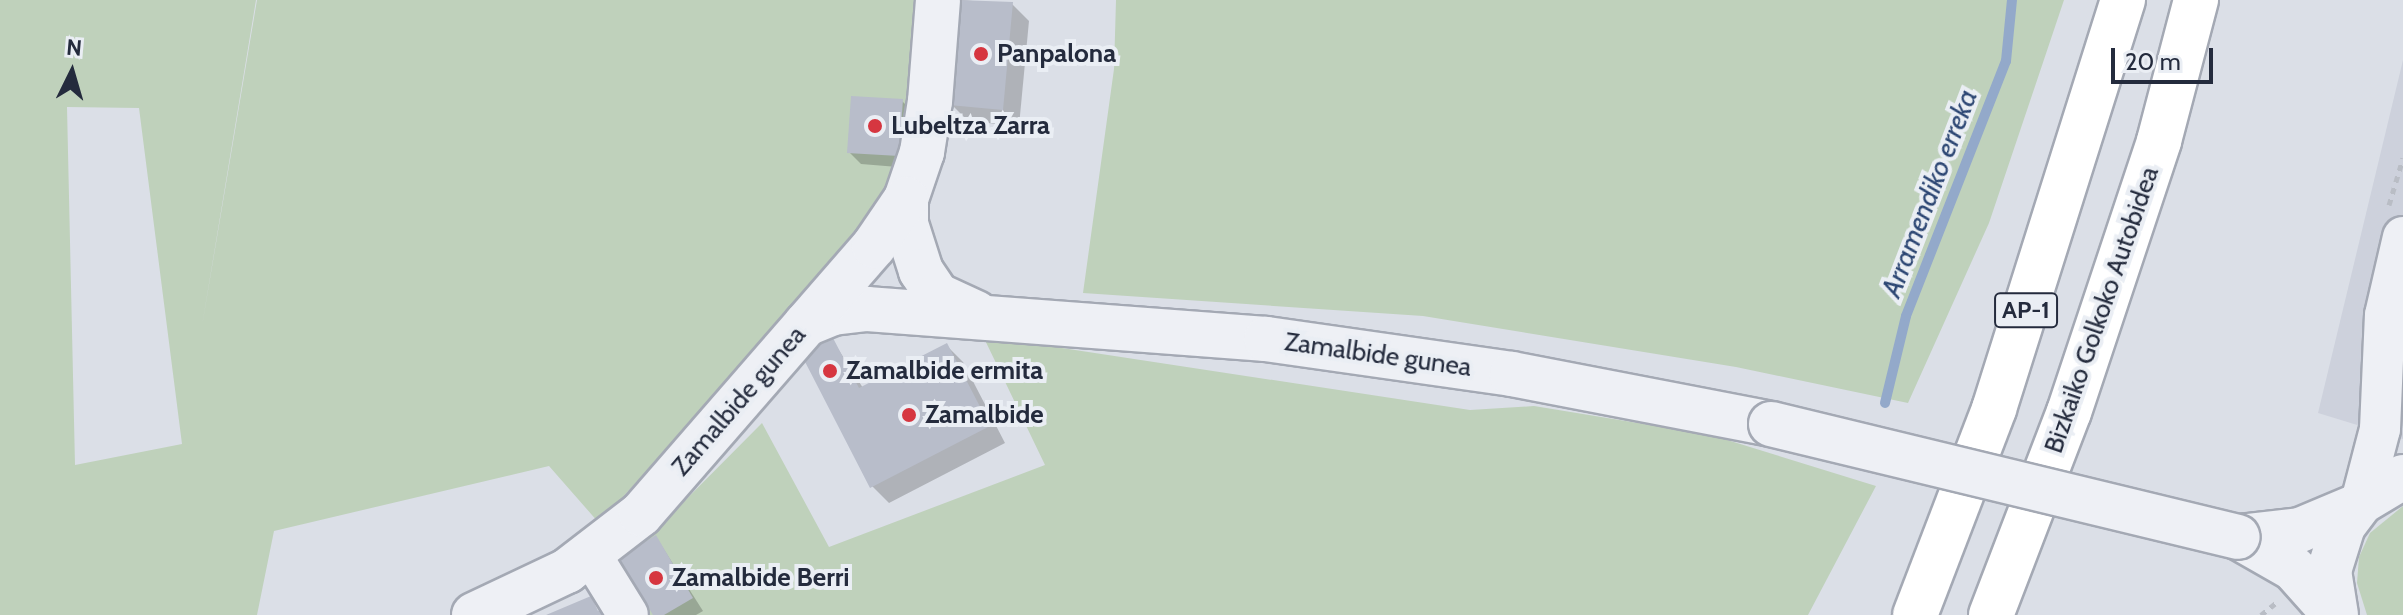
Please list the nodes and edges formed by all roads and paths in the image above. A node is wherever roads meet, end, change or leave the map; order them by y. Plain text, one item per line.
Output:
1 (938, 0) edge
2 (2123, 0) edge
3 (2196, 0) edge
4 (906, 199) junction
5 (2403, 237) edge
6 (837, 289) junction
7 (937, 295) junction
8 (982, 316) junction
9 (806, 324) junction
10 (2386, 353) junction
11 (2403, 406) edge
12 (2403, 477) edge
13 (2359, 504) junction
14 (2238, 537) junction
15 (591, 555) junction
16 (474, 615) edge
17 (628, 615) edge
18 (1915, 615) edge
19 (1991, 615) edge
20 (2336, 615) edge

1 - 4 street
2 - 18 highway, AP-1
3 - 19 highway, Bizkaiko Golkoko Autobidea / AP-1
4 - 6 street, Zamalbide gunea
4 - 7 street
5 - 10 street
6 - 7 street
6 - 9 street, Zamalbide gunea
7 - 8 street
8 - 9 street, Zamalbide gunea
8 - 14 street, Zamalbide gunea, bridge
9 - 15 street, Zamalbide gunea
10 - 11 street
10 - 13 street
12 - 13 street
13 - 14 street
13 - 20 street
14 - 20 street
15 - 16 street, Zamalbide gunea
15 - 17 street

